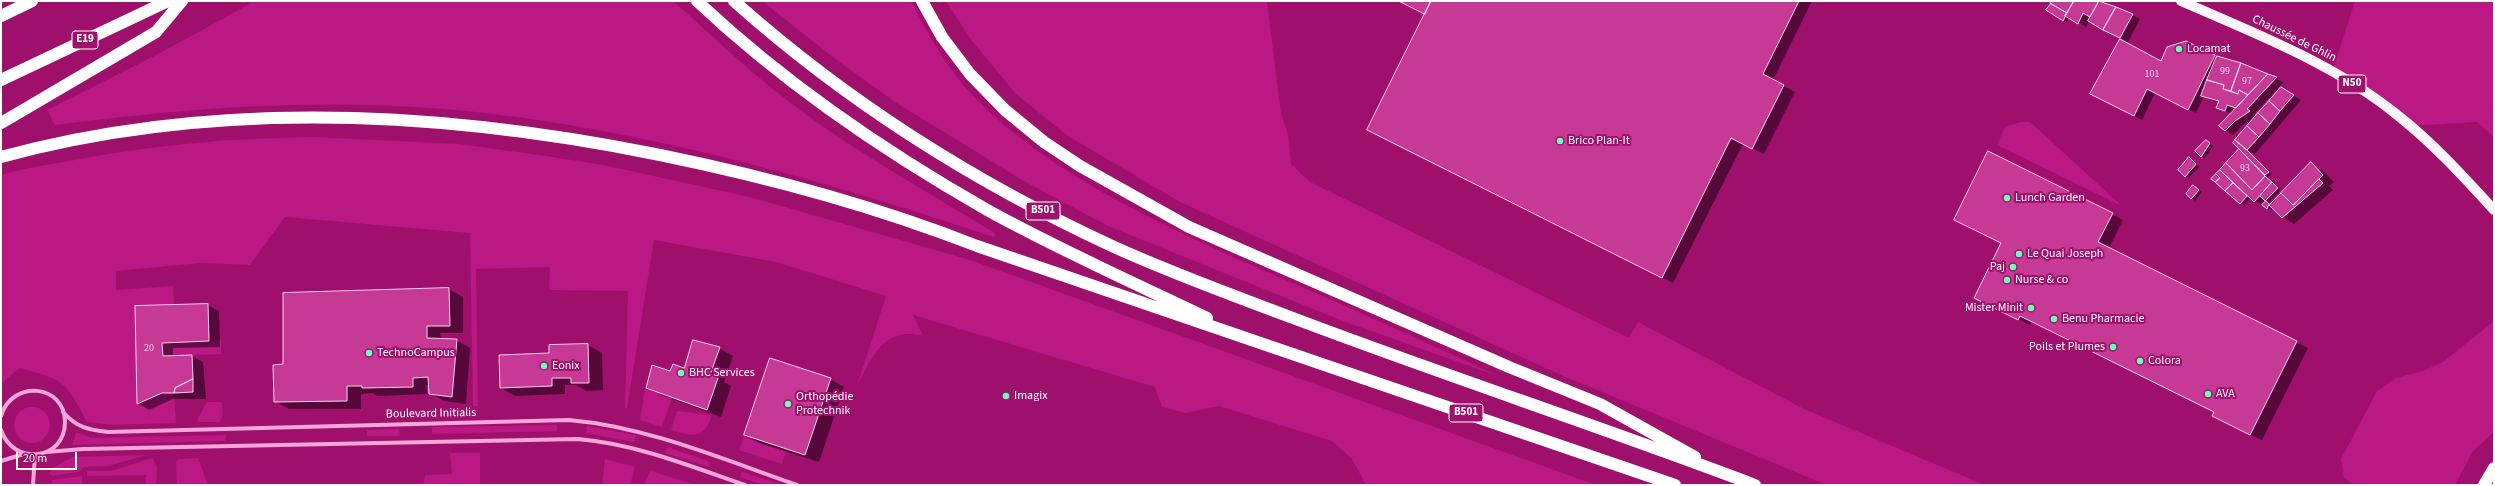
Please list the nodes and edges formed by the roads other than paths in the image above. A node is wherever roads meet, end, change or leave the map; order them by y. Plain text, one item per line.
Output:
1 (32, 1) edge
2 (168, 1) edge
3 (182, 1) edge
4 (697, 1) edge
5 (734, 1) edge
6 (922, 1) edge
7 (2181, 1) edge
8 (1, 16) edge
9 (1, 80) edge
10 (1, 123) edge
11 (1, 157) edge
12 (2494, 210) edge
13 (1258, 342) junction
14 (63, 412) junction
15 (1, 416) edge
16 (1, 430) edge
17 (46, 452) junction
18 (24, 454) junction
19 (35, 455) junction
20 (1, 461) edge
21 (2494, 468) edge
22 (1725, 474) junction
23 (33, 485) edge
24 (745, 485) edge
25 (796, 485) edge
26 (1675, 485) edge
27 (1755, 485) edge
28 (2484, 485) edge

1 - 8 highway
2 - 9 highway, E19
3 - 10 highway
4 - 13 highway, B501
5 - 22 highway, B501
6 - 22 highway
7 - 12 main road, Chaussée de Ghlin / N50
11 - 13 highway
13 - 26 highway, B501
14 - 15 street, Boulevard Initialis
14 - 17 street
14 - 25 street, Boulevard Initialis
16 - 18 street
17 - 19 street
17 - 24 street
18 - 19 street
18 - 20 street
19 - 23 street
21 - 28 highway
22 - 27 highway, B501

